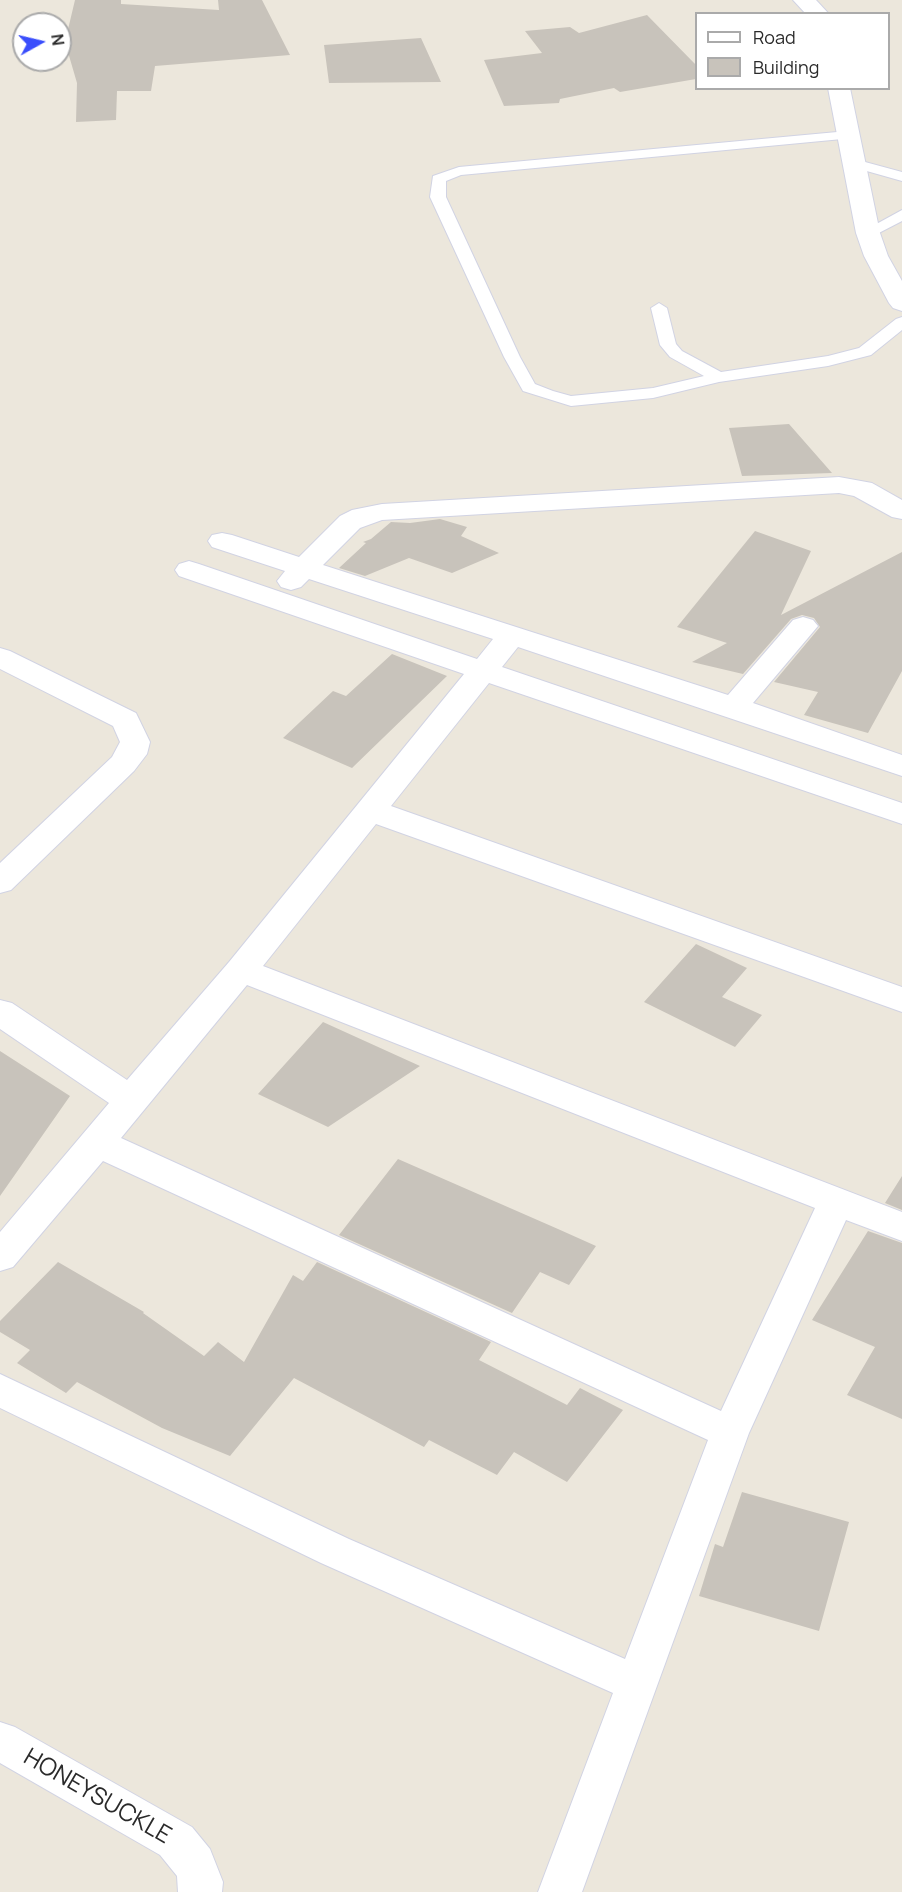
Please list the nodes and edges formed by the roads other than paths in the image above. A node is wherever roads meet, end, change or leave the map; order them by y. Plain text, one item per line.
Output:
1 (804, 0) edge
2 (817, 12) edge
3 (838, 90) edge
4 (848, 135) junction
5 (854, 163) junction
6 (902, 177) edge
7 (902, 215) edge
8 (868, 233) junction
9 (902, 303) edge
10 (659, 308) dead end
11 (902, 322) edge
12 (718, 377) junction
13 (902, 511) edge
14 (222, 541) dead end
15 (303, 567) junction
16 (189, 570) dead end
17 (274, 601) junction
18 (803, 626) dead end
19 (512, 635) junction
20 (0, 657) edge
21 (484, 671) junction
22 (734, 707) junction
23 (902, 766) edge
24 (370, 810) junction
25 (902, 814) edge
26 (0, 882) edge
27 (241, 970) junction
28 (902, 1000) edge
29 (0, 1012) edge
30 (130, 1100) junction
31 (99, 1143) junction
32 (837, 1200) junction
33 (902, 1227) edge
34 (0, 1257) edge
35 (0, 1390) edge
36 (730, 1433) junction
37 (635, 1683) junction
38 (0, 1741) edge
39 (200, 1892) edge
40 (560, 1892) edge

1 - 2 street
3 - 4 street
4 - 5 street
4 - 12 lane
5 - 6 lane
5 - 8 street
7 - 8 lane
8 - 9 street
10 - 12 lane
11 - 12 lane
13 - 15 street
14 - 15 street
15 - 17 street
15 - 19 street
16 - 17 street
17 - 21 street
18 - 22 street
19 - 21 street
19 - 22 street
20 - 26 street
21 - 24 street
21 - 25 street
22 - 23 street
24 - 27 street
24 - 28 street
27 - 30 street
27 - 32 street
29 - 30 street
30 - 31 street
31 - 34 street
31 - 36 street
32 - 33 street
32 - 36 street
35 - 37 street
36 - 37 street
37 - 40 street
38 - 39 street, HONEYSUCKLE

